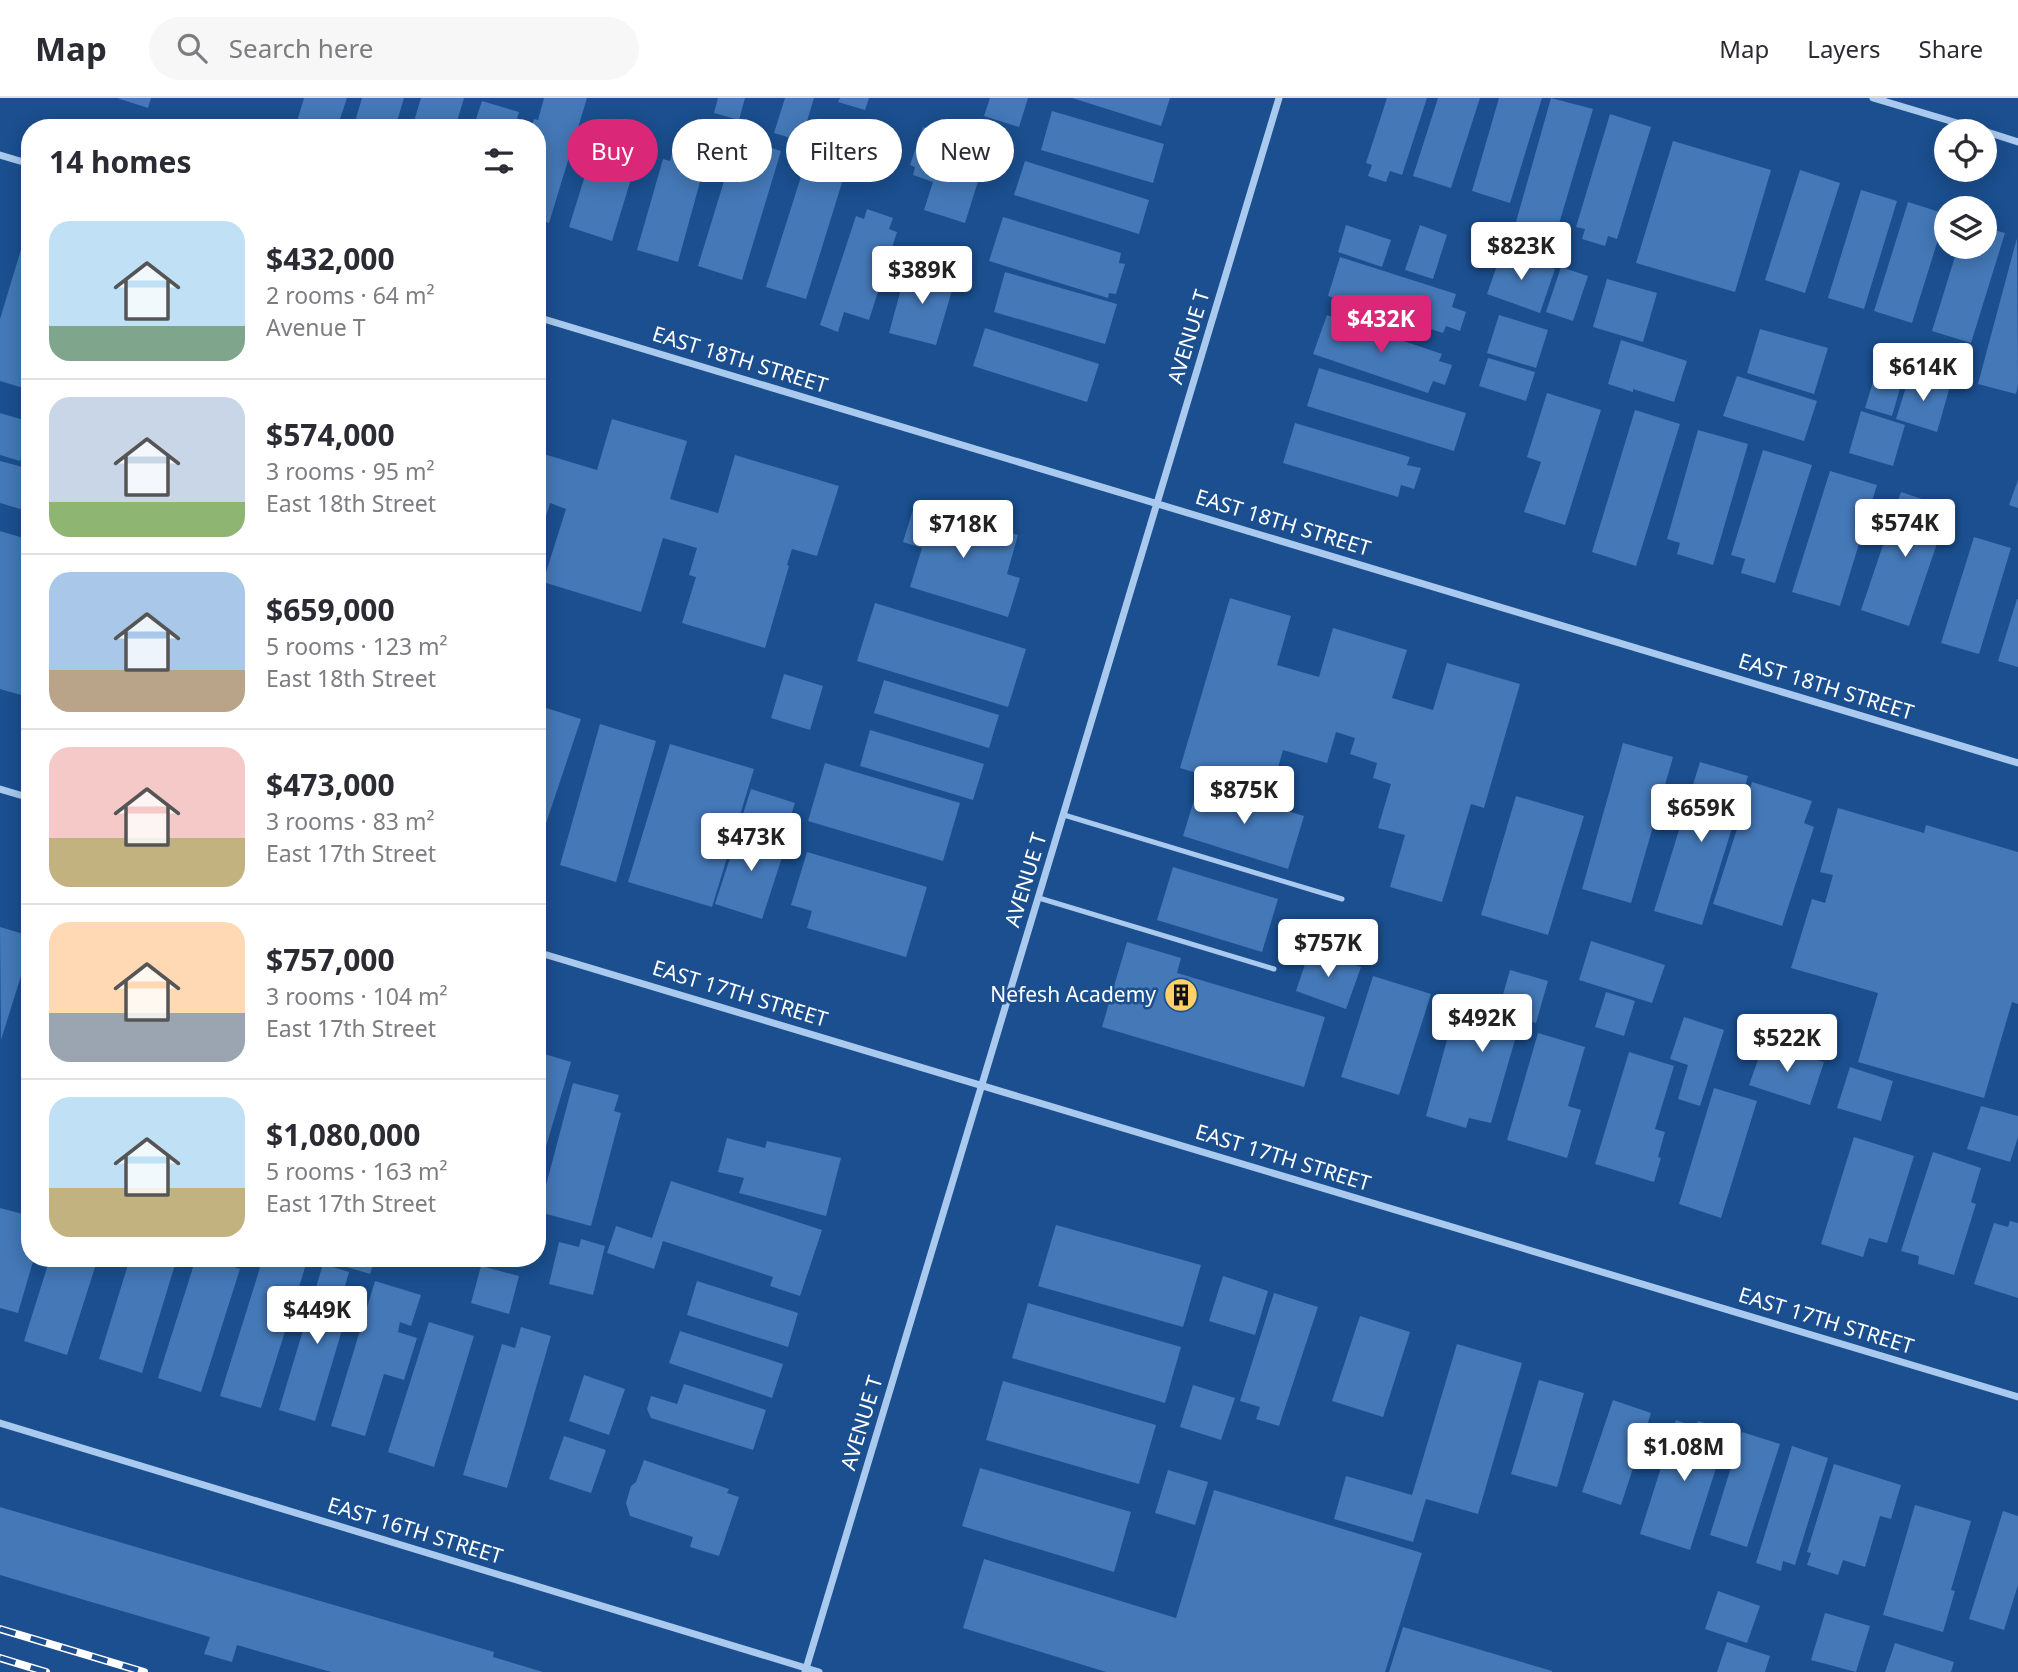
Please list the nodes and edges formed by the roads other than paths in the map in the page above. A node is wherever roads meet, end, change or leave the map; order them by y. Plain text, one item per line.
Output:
1 (1279, 98) edge
2 (1873, 98) edge
3 (1944, 119) edge
4 (1997, 135) edge
5 (2018, 142) edge
6 (0, 155) edge
7 (21, 161) edge
8 (546, 320) edge
9 (1158, 503) junction
10 (2018, 763) edge
11 (0, 789) edge
12 (21, 796) edge
13 (1064, 815) junction
14 (1039, 898) junction
15 (1342, 899) dead end
16 (546, 954) edge
17 (1273, 969) dead end
18 (982, 1086) junction
19 (2018, 1397) edge
20 (0, 1423) edge
21 (806, 1670) edge
22 (819, 1672) edge

1 - 9 street, AVENUE T
2 - 3 street
4 - 5 street
6 - 7 street
8 - 9 street, EAST 18TH STREET
9 - 10 street, EAST 18TH STREET
9 - 13 street, AVENUE T
11 - 12 street
13 - 14 street, AVENUE T
13 - 15 lane
14 - 17 lane
14 - 18 street, AVENUE T
16 - 18 street, EAST 17TH STREET
18 - 19 street, EAST 17TH STREET
18 - 21 street, AVENUE T
20 - 21 street, EAST 16TH STREET
21 - 22 street, EAST 16TH STREET

